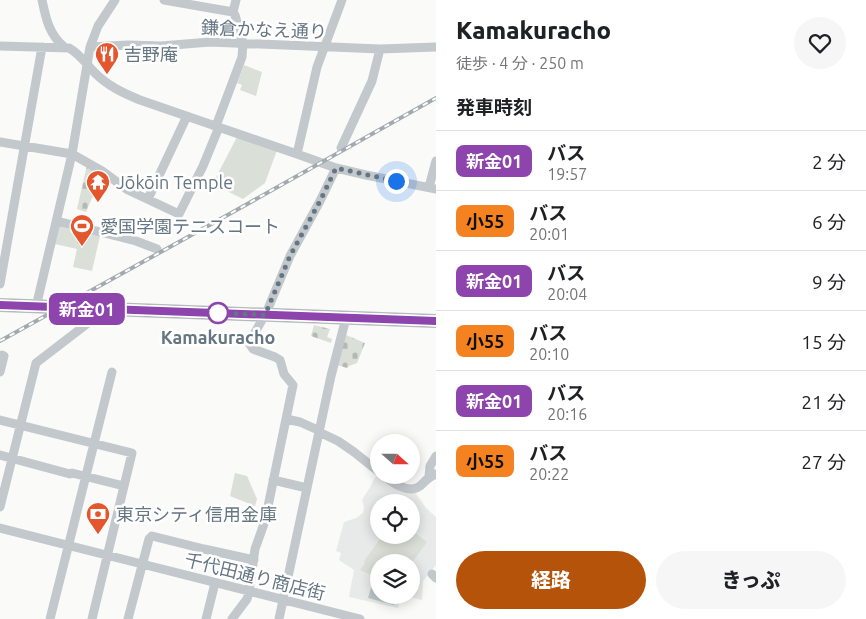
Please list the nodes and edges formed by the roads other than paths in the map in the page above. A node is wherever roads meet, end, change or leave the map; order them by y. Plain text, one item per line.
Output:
1 (42, 0) edge
2 (115, 0) edge
3 (164, 0) edge
4 (236, 0) edge
5 (342, 0) edge
6 (233, 12) junction
7 (243, 43) junction
8 (0, 46) edge
9 (90, 46) junction
10 (42, 47) junction
11 (324, 47) junction
12 (436, 47) edge
13 (68, 48) junction
14 (380, 49) junction
15 (87, 65) junction
16 (187, 116) junction
17 (217, 127) junction
18 (0, 142) edge
19 (24, 145) junction
20 (341, 148) dead end
21 (72, 154) junction
22 (298, 154) junction
23 (436, 160) edge
24 (336, 168) junction
25 (433, 188) edge
26 (148, 199) junction
27 (57, 221) junction
28 (157, 249) dead end
29 (0, 284) edge
30 (0, 305) edge
31 (36, 307) junction
32 (105, 310) junction
33 (265, 315) junction
34 (346, 318) junction
35 (436, 321) edge
36 (0, 356) edge
37 (0, 372) edge
38 (112, 372) dead end
39 (286, 419) junction
40 (0, 420) edge
41 (20, 425) junction
42 (320, 431) junction
43 (94, 443) junction
44 (0, 456) edge
45 (436, 456) edge
46 (12, 458) junction
47 (370, 465) edge
48 (86, 476) junction
49 (433, 476) edge
50 (273, 480) junction
51 (395, 484) edge
52 (124, 486) junction
53 (307, 488) junction
54 (0, 507) edge
55 (0, 528) edge
56 (69, 545) junction
57 (107, 555) junction
58 (254, 560) junction
59 (142, 564) junction
60 (215, 583) junction
61 (249, 592) junction
62 (283, 600) junction
63 (50, 619) edge
64 (92, 619) edge
65 (128, 619) edge
66 (206, 619) edge
67 (232, 619) edge
68 (279, 619) edge
69 (360, 619) edge

1 - 13 street
2 - 9 street
3 - 6 street
4 - 6 street
5 - 11 street
6 - 7 street
7 - 9 street, 鎌倉かなえ通り
7 - 11 street, 鎌倉かなえ通り
7 - 17 street
8 - 10 street
9 - 15 street
10 - 13 street
10 - 19 street
11 - 14 street, 鎌倉かなえ通り
11 - 22 street
12 - 14 street, 鎌倉かなえ通り
13 - 15 street
14 - 20 street
15 - 16 street
15 - 21 street
16 - 17 street
16 - 26 street
17 - 22 street
17 - 26 street
18 - 19 street
19 - 21 street
19 - 29 street
21 - 26 street
21 - 27 street
22 - 24 street
23 - 25 street
24 - 25 street
24 - 33 street
27 - 28 street
27 - 31 street
30 - 31 main road
31 - 32 main road
32 - 33 main road
32 - 41 street
33 - 34 main road
33 - 39 street
34 - 35 main road
34 - 42 street
36 - 37 street
38 - 43 street
39 - 42 street
39 - 50 street
40 - 41 street
41 - 43 street
41 - 46 street
42 - 47 street
42 - 53 street
43 - 48 street
43 - 52 street
44 - 46 street
45 - 49 street
46 - 48 street
46 - 54 street
48 - 52 street
48 - 56 street
49 - 51 street
50 - 53 street
50 - 58 street
52 - 57 street
53 - 62 street
55 - 56 street, 千代田通り商店街
56 - 57 street, 千代田通り商店街
56 - 63 street
57 - 59 street, 千代田通り商店街
57 - 64 street
58 - 59 street
58 - 61 street
59 - 60 street, 千代田通り商店街
59 - 65 street
60 - 61 street, 千代田通り商店街
60 - 66 street
61 - 62 street, 千代田通り商店街
61 - 67 street
62 - 68 street
62 - 69 street, 千代田通り商店街

